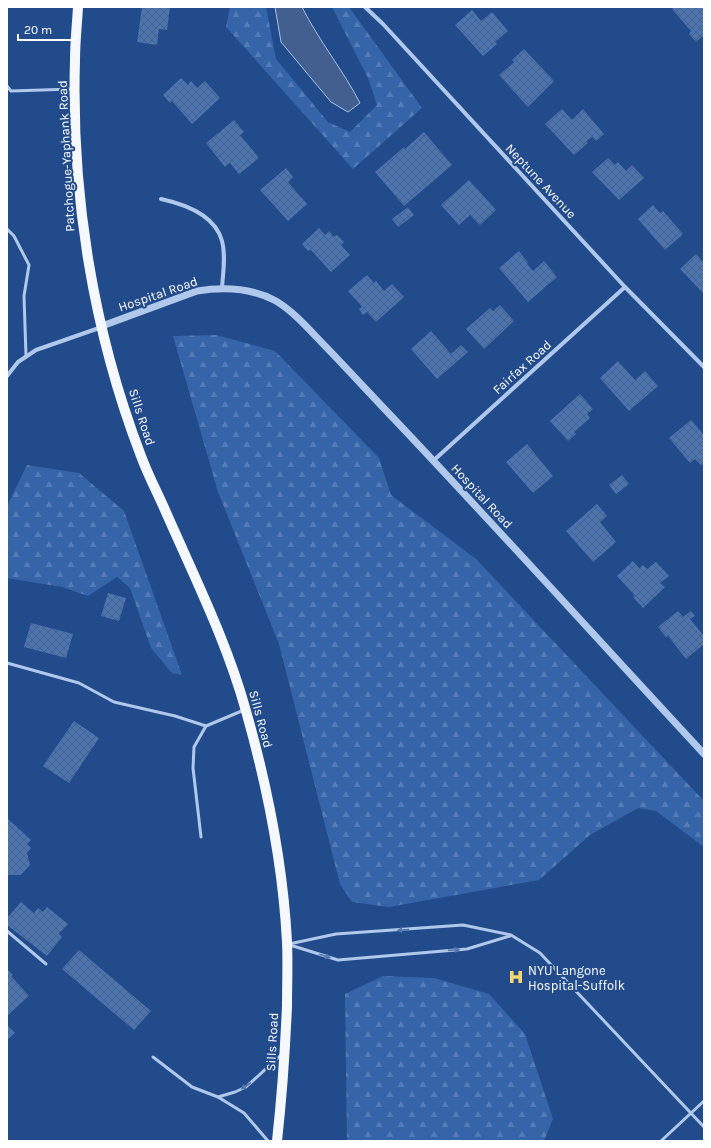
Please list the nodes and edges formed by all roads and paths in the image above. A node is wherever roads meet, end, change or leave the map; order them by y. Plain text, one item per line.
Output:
1 (78, 7) edge
2 (365, 7) edge
3 (7, 86) edge
4 (74, 89) junction
5 (161, 199) dead end
6 (7, 229) edge
7 (625, 287) junction
8 (222, 288) junction
9 (102, 326) junction
10 (26, 356) junction
11 (704, 367) edge
12 (7, 376) edge
13 (433, 461) junction
14 (7, 663) edge
15 (246, 710) junction
16 (206, 726) junction
17 (704, 754) edge
18 (201, 837) dead end
19 (7, 931) edge
20 (511, 935) junction
21 (287, 945) junction
22 (46, 964) dead end
23 (285, 1051) junction
24 (152, 1057) dead end
25 (218, 1097) junction
26 (704, 1101) edge
27 (691, 1113) junction
28 (704, 1127) edge
29 (268, 1141) edge
30 (277, 1141) edge
31 (661, 1141) edge

1 - 4 main road, Patchogue-Yaphank Road
2 - 7 street, Neptune Avenue
3 - 4 lane
4 - 9 main road, Patchogue-Yaphank Road
5 - 8 street
6 - 10 lane
7 - 11 street, Neptune Avenue
7 - 13 street, Fairfax Road
8 - 9 street, Hospital Road
8 - 13 street, Hospital Road
9 - 10 street
9 - 15 main road, Sills Road
10 - 12 street
13 - 17 street, Hospital Road
14 - 16 lane
15 - 16 lane
15 - 21 main road, Sills Road
16 - 18 lane
19 - 22 lane
20 -> 21 lane
21 -> 20 lane
20 - 27 lane
21 - 23 main road, Sills Road
23 -> 25 lane
23 - 30 main road, Sills Road
24 - 25 lane
25 - 29 lane
26 - 27 lane
27 - 28 lane
27 - 31 lane

